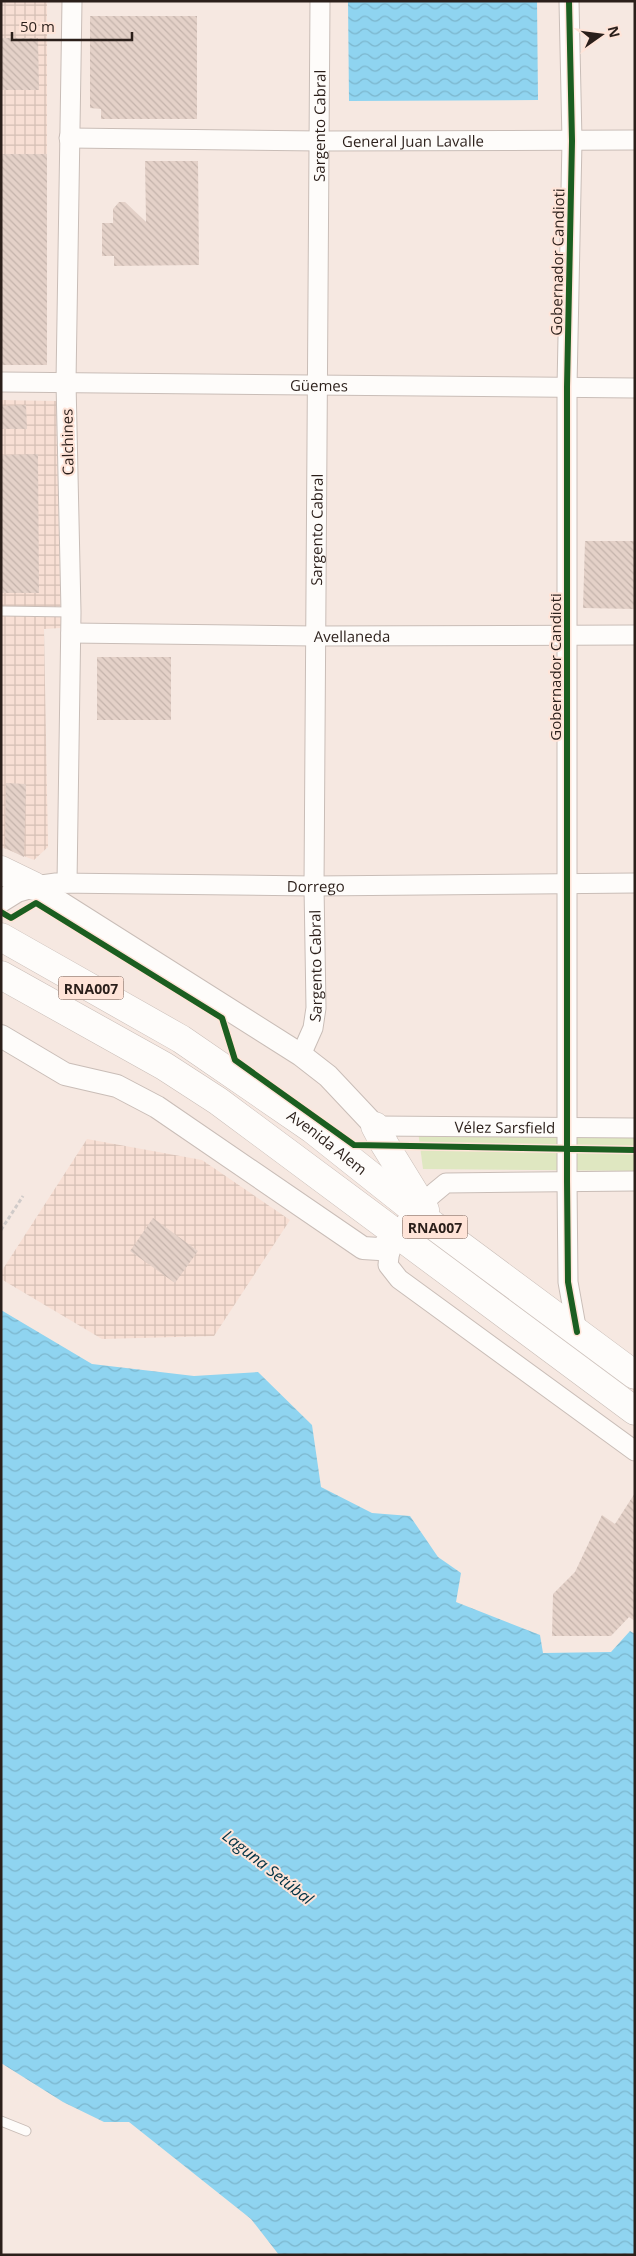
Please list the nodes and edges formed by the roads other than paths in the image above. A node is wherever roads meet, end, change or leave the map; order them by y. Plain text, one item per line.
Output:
1 (72, 1) edge
2 (320, 1) edge
3 (569, 1) edge
4 (70, 138) junction
5 (635, 140) edge
6 (320, 141) junction
7 (572, 141) junction
8 (1, 382) edge
9 (66, 382) junction
10 (318, 384) junction
11 (567, 387) junction
12 (635, 388) edge
13 (1, 611) edge
14 (71, 612) junction
15 (71, 632) junction
16 (567, 635) junction
17 (315, 636) junction
18 (635, 636) edge
19 (1, 870) edge
20 (67, 883) junction
21 (567, 883) junction
22 (635, 883) edge
23 (34, 886) junction
24 (314, 886) junction
25 (1, 901) edge
26 (1, 937) edge
27 (1, 975) edge
28 (1, 1036) edge
29 (301, 1055) junction
30 (375, 1126) junction
31 (568, 1127) junction
32 (635, 1128) edge
33 (566, 1181) junction
34 (635, 1181) edge
35 (423, 1213) junction
36 (395, 1238) junction
37 (577, 1332) junction
38 (635, 1375) edge
39 (635, 1411) edge
40 (635, 1451) edge
41 (1, 2121) edge
42 (26, 2131) dead end

1 - 4 street, Calchines
2 - 6 street, Sargento Cabral
3 - 7 street, Gobernador Candioti
4 - 6 street, General Juan Lavalle
4 - 9 street, Calchines
5 - 7 street, General Juan Lavalle
6 - 7 street, General Juan Lavalle
6 - 10 street, Sargento Cabral
7 - 11 street, Gobernador Candioti
8 - 9 street, Güemes
9 - 10 street, Güemes
9 - 14 street, Calchines
10 - 11 street, Güemes
10 - 17 street, Sargento Cabral
11 - 12 street, Güemes
11 - 16 street, Gobernador Candioti
13 - 14 lane
14 - 15 street, Calchines
15 - 17 street, Avellaneda
15 - 20 street, Calchines
16 - 17 street, Avellaneda
16 - 18 street, Avellaneda
16 - 21 street, Gobernador Candioti
17 - 24 street, Sargento Cabral
19 - 23 highway
20 - 23 street, Dorrego
20 - 24 street, Dorrego
21 - 22 street, Dorrego
21 - 24 street, Dorrego
21 - 31 street, Gobernador Candioti
23 - 25 street, Dorrego
23 - 29 street
24 - 29 street, Sargento Cabral
26 - 35 highway, Avenida Alem / RNA007
27 - 36 highway, Avenida Alem / RNA007
28 - 36 street
29 - 30 street
30 - 31 street, Vélez Sarsfield
30 - 35 highway
31 - 32 street, Vélez Sarsfield
31 - 33 street, Gobernador Candioti
33 - 34 street
33 - 35 street
33 - 37 street, Gobernador Candioti
35 - 36 street
35 - 37 highway, Avenida Alem / RNA007
36 - 39 highway, Avenida Alem / RNA007
36 - 40 street
37 - 38 highway, Avenida Alem / RNA007
41 - 42 lane

